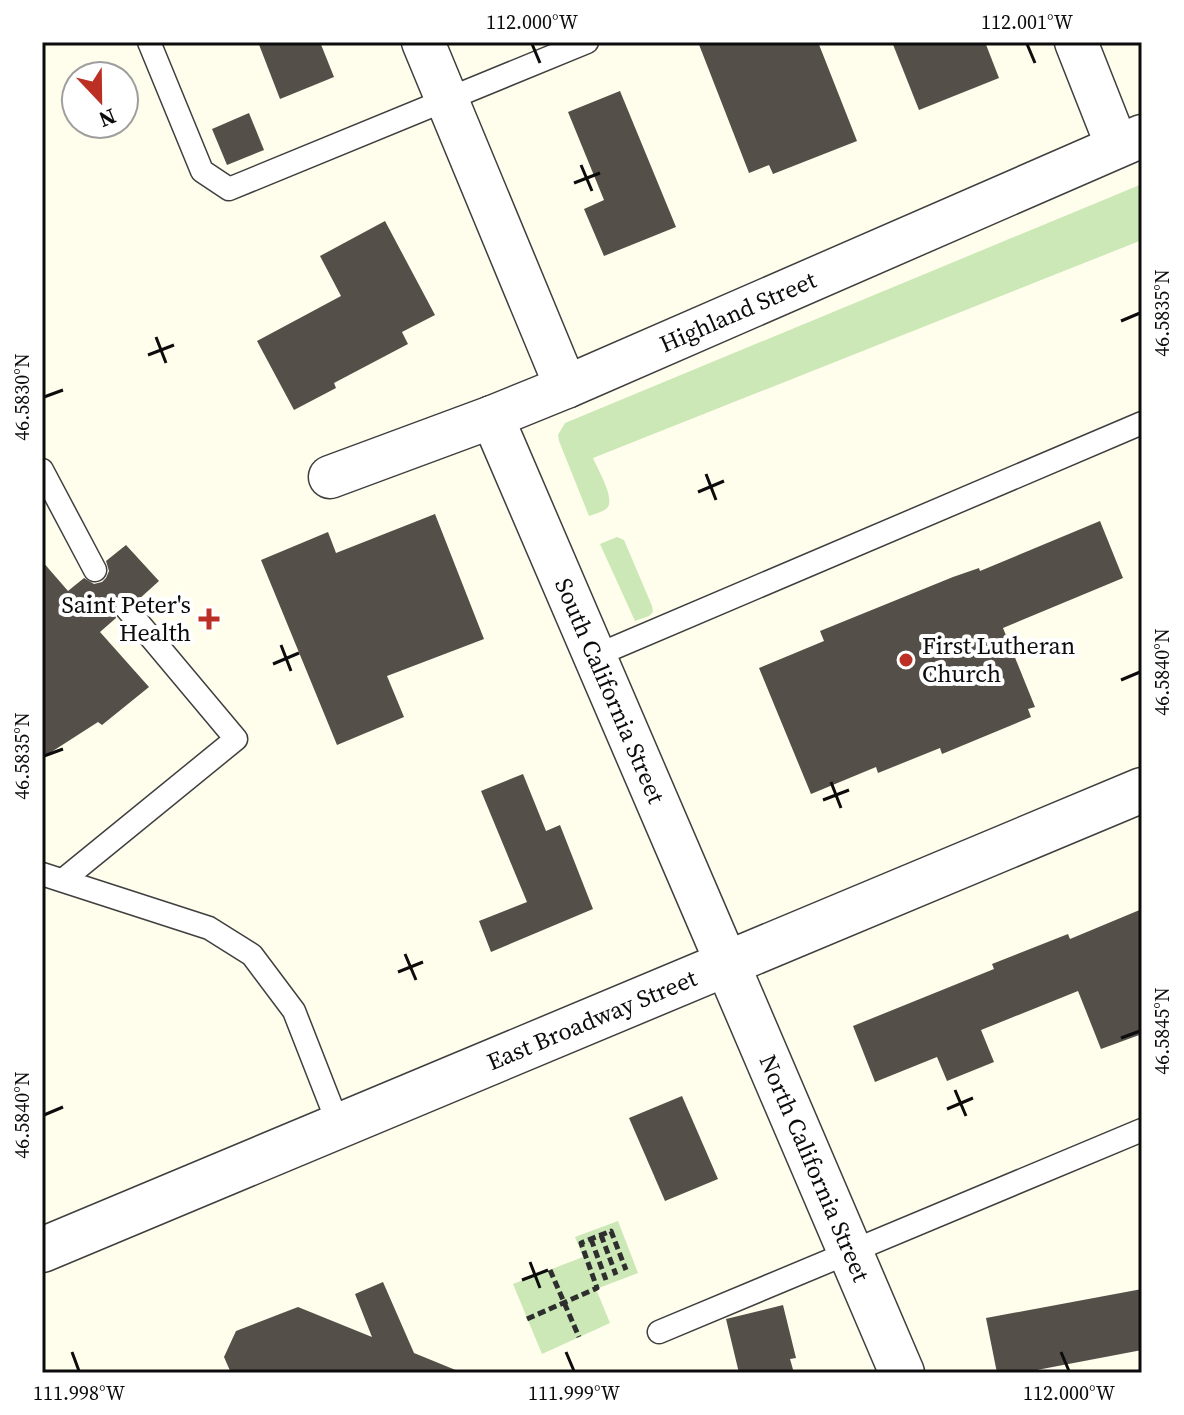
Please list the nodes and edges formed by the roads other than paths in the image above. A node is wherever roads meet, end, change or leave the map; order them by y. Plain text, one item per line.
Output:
1 (149, 42) edge
2 (423, 42) edge
3 (587, 42) edge
4 (1076, 42) edge
5 (448, 100) junction
6 (1130, 141) edge
7 (566, 387) junction
8 (492, 417) junction
9 (1142, 423) edge
10 (42, 470) edge
11 (330, 477) dead end
12 (95, 570) dead end
13 (127, 609) dead end
14 (595, 656) junction
15 (1142, 790) edge
16 (52, 877) edge
17 (727, 964) junction
18 (339, 1126) junction
19 (1142, 1130) edge
20 (42, 1250) edge
21 (850, 1251) junction
22 (659, 1332) dead end
23 (902, 1373) edge

1 - 5 lane
2 - 5 street
3 - 5 lane
4 - 6 street
5 - 7 street
6 - 7 street, Highland Street
7 - 8 street, Highland Street
8 - 11 street, Highland Street
8 - 14 street, South California Street
9 - 14 lane
10 - 12 lane
13 - 16 lane
14 - 17 street, South California Street
15 - 17 street, East Broadway Street
16 - 18 lane
17 - 18 street, East Broadway Street
17 - 21 street, North California Street
18 - 20 street, East Broadway Street
19 - 21 lane
21 - 22 lane
21 - 23 street, North California Street

